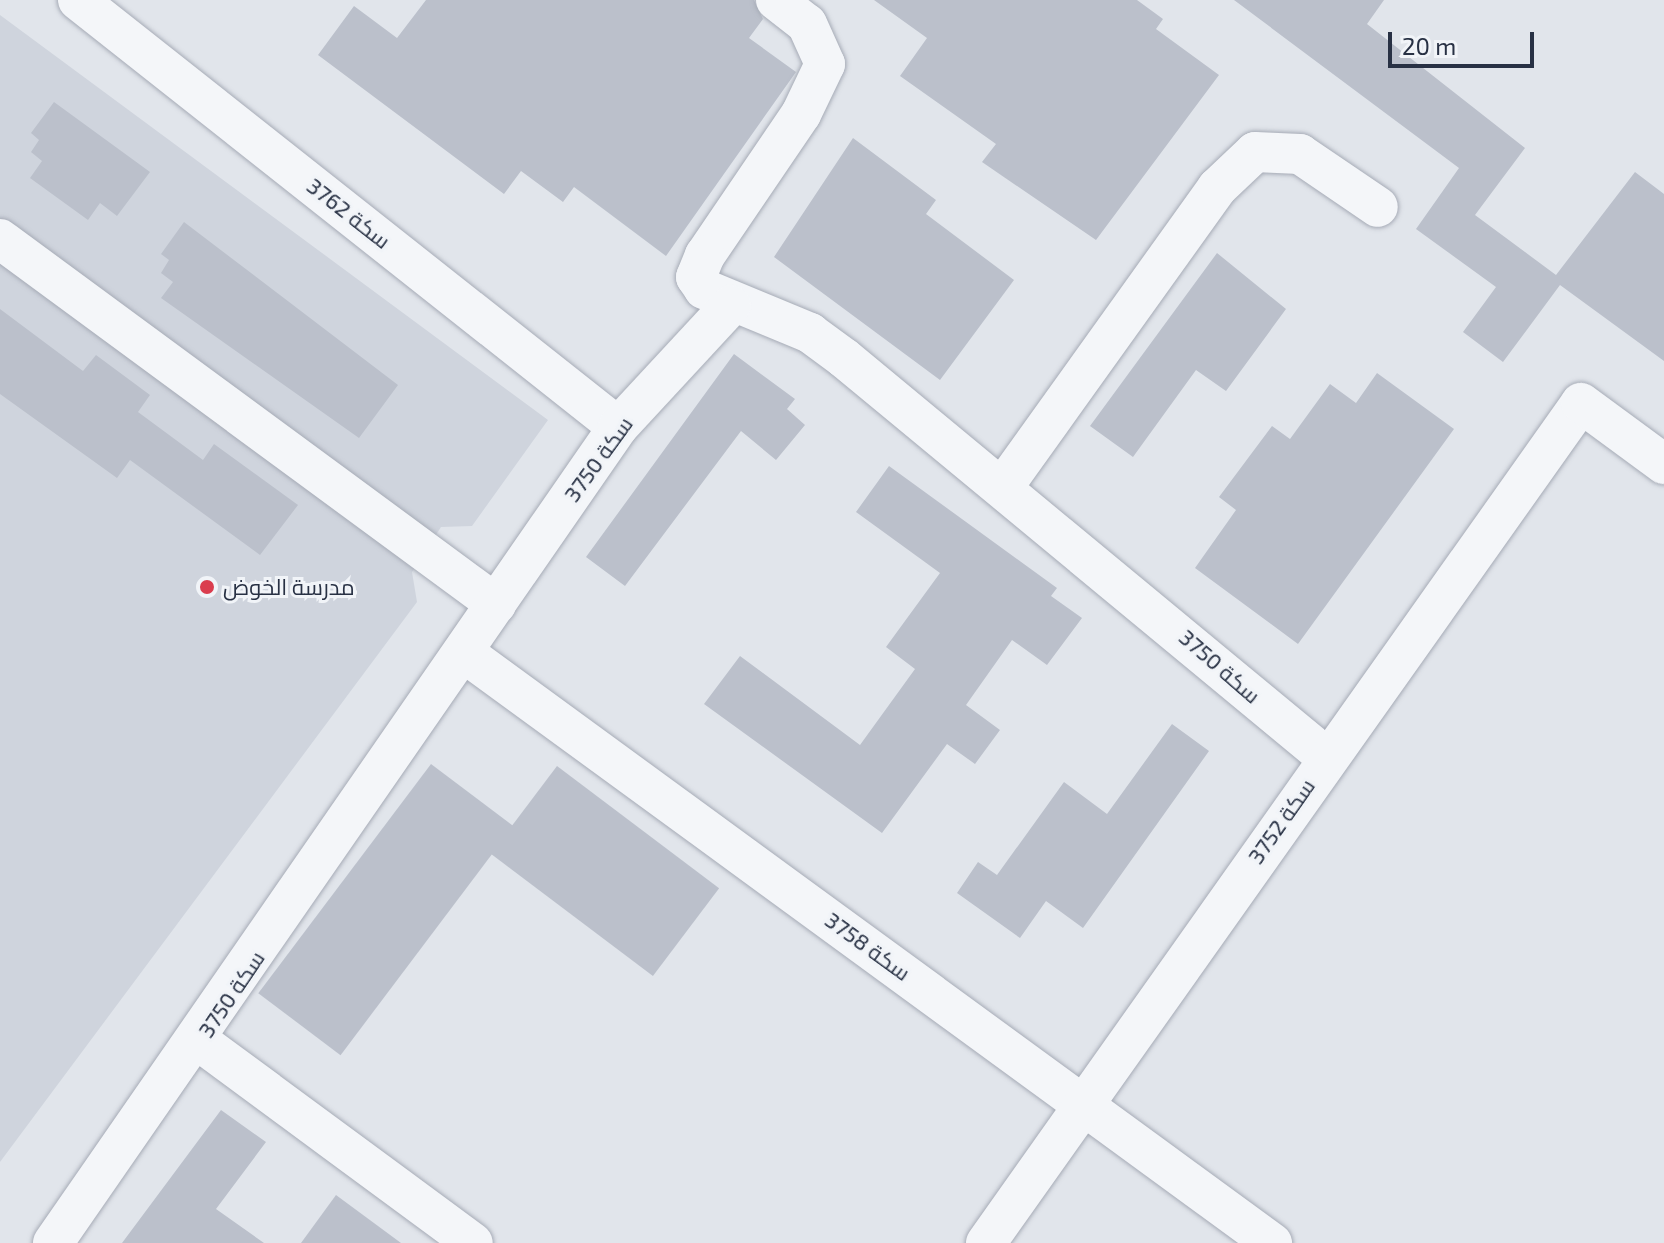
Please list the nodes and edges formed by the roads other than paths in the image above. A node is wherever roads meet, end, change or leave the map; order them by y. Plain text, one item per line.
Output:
1 (776, 0) edge
2 (85, 2) edge
3 (1378, 207) dead end
4 (0, 239) edge
5 (731, 305) junction
6 (618, 427) junction
7 (1664, 464) edge
8 (1003, 487) junction
9 (496, 604) junction
10 (463, 652) junction
11 (1325, 756) junction
12 (199, 1041) junction
13 (1085, 1104) junction
14 (53, 1243) edge
15 (473, 1243) edge
16 (986, 1243) edge
17 (1272, 1243) edge

1 - 5 street
2 - 6 street, سكة 3762
3 - 8 street
4 - 9 street
5 - 6 street, سكة 3750
5 - 8 street, سكة 3750
6 - 9 street, سكة 3750
7 - 11 street, سكة 3752
8 - 11 street, سكة 3750
9 - 10 street, سكة 3750
10 - 12 street, سكة 3750
10 - 13 street, سكة 3758
11 - 13 street, سكة 3752
12 - 14 street, سكة 3750
12 - 15 street
13 - 16 street, سكة 3752
13 - 17 street, سكة 3758

